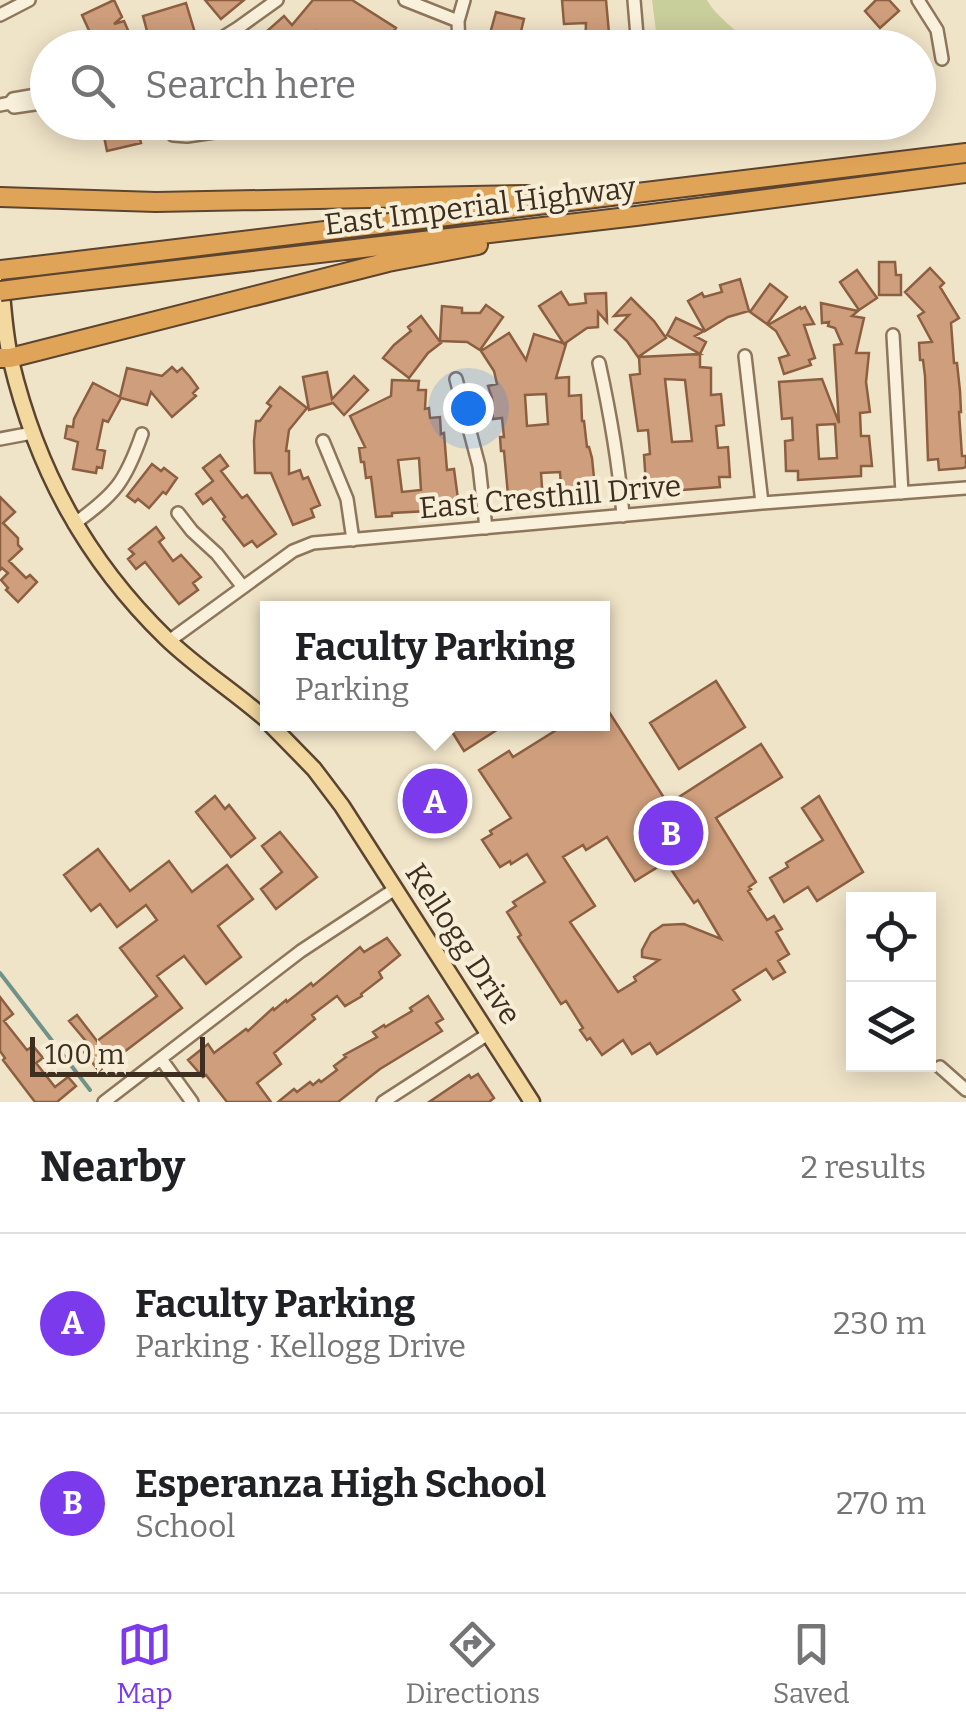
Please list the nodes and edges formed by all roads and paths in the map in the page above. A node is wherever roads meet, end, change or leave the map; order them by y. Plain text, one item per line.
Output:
1 (29, 0) edge
2 (277, 0) edge
3 (404, 0) edge
4 (464, 0) edge
5 (634, 0) edge
6 (918, 0) edge
7 (0, 15) edge
8 (458, 21) junction
9 (233, 30) edge
10 (458, 30) edge
11 (636, 30) edge
12 (942, 59) dead end
13 (30, 96) edge
14 (5, 104) edge
15 (30, 105) edge
16 (966, 153) edge
17 (966, 173) edge
18 (628, 193) junction
19 (0, 197) edge
20 (636, 216) junction
21 (0, 270) edge
22 (0, 291) edge
23 (893, 335) dead end
24 (745, 356) dead end
25 (5, 358) edge
26 (599, 362) dead end
27 (456, 378) dead end
28 (32, 434) junction
29 (142, 434) dead end
30 (0, 439) edge
31 (324, 442) dead end
32 (966, 488) edge
33 (902, 493) junction
34 (762, 503) junction
35 (178, 513) dead end
36 (623, 516) junction
37 (74, 524) junction
38 (486, 528) junction
39 (353, 540) junction
40 (243, 587) junction
41 (168, 640) junction
42 (260, 715) edge
43 (278, 731) edge
44 (395, 889) junction
45 (488, 1034) junction
46 (161, 1059) junction
47 (940, 1066) dead end
48 (966, 1090) edge
49 (104, 1102) edge
50 (192, 1102) edge
51 (383, 1102) edge
52 (532, 1102) edge

1 - 7 street
2 - 9 street
3 - 8 street
4 - 8 street
5 - 11 street
6 - 12 street
8 - 10 street
13 - 14 street
14 - 15 street
16 - 18 highway, East Imperial Highway
17 - 20 highway, East Imperial Highway
18 - 19 highway
18 - 21 highway, East Imperial Highway, bridge
20 - 22 highway, East Imperial Highway, bridge
20 - 25 highway
21 - 25 main road, Kellogg Drive
23 - 33 street
24 - 34 street
25 - 28 main road, Kellogg Drive
26 - 36 street
27 - 38 street
28 - 30 street
28 - 37 main road, Kellogg Drive
29 - 37 street
31 - 39 street
32 - 33 street, East Cresthill Drive
33 - 34 street, East Cresthill Drive
34 - 36 street, East Cresthill Drive
35 - 40 street
36 - 38 street, East Cresthill Drive
37 - 41 main road, Kellogg Drive
38 - 39 street, East Cresthill Drive
39 - 40 street, East Cresthill Drive
40 - 41 street, East Cresthill Drive
41 - 42 main road, Kellogg Drive
43 - 44 main road, Kellogg Drive
44 - 45 main road, Kellogg Drive
44 - 46 street
45 - 51 street
45 - 52 main road, Kellogg Drive
46 - 49 street
46 - 50 street
47 - 48 street

